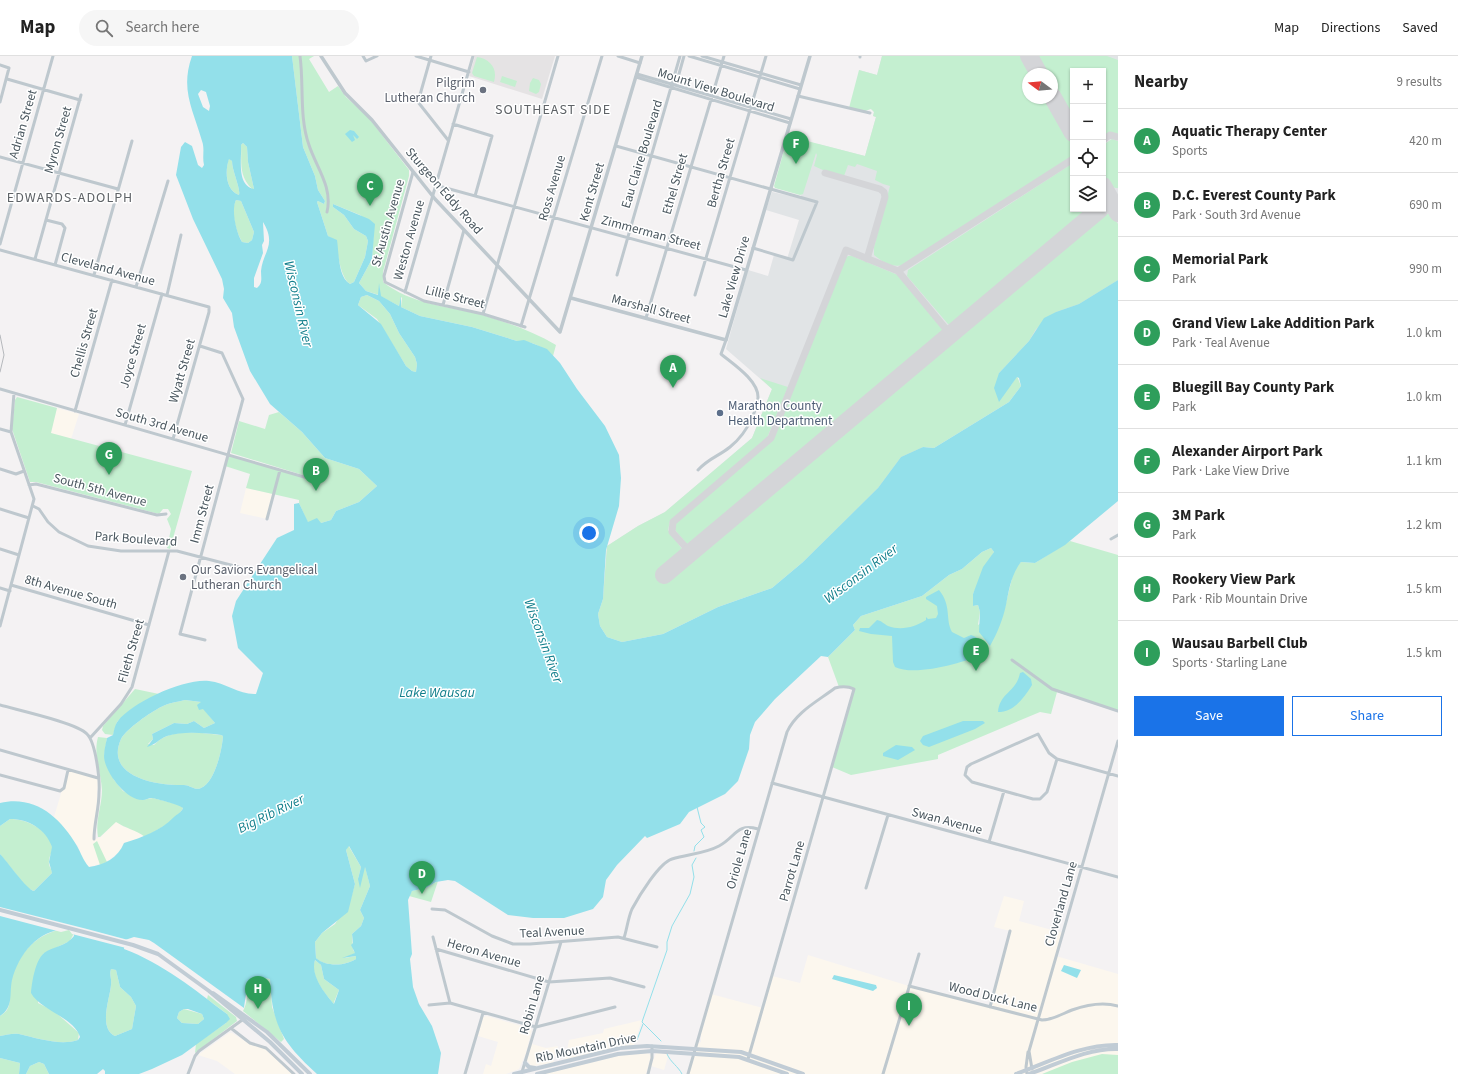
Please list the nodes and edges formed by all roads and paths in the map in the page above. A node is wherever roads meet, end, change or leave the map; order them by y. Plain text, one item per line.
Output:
1 (53, 56) edge
2 (300, 56) edge
3 (322, 56) edge
4 (363, 56) edge
5 (376, 56) edge
6 (416, 56) edge
7 (431, 56) edge
8 (473, 56) edge
9 (558, 56) edge
10 (602, 56) edge
11 (618, 56) edge
12 (642, 56) edge
13 (680, 56) edge
14 (684, 56) edge
15 (689, 56) edge
16 (702, 56) edge
17 (724, 56) edge
18 (766, 56) edge
19 (810, 56) edge
20 (430, 60) junction
21 (640, 63) junction
22 (721, 64) junction
23 (0, 65) edge
24 (469, 72) junction
25 (636, 75) junction
26 (760, 75) junction
27 (6, 79) junction
28 (673, 86) junction
29 (800, 87) junction
30 (44, 88) junction
31 (81, 95) dead end
32 (798, 96) junction
33 (711, 98) junction
34 (80, 100) junction
35 (0, 102) edge
36 (750, 109) junction
37 (870, 113) dead end
38 (790, 121) junction
39 (453, 124) junction
40 (448, 140) junction
41 (132, 141) dead end
42 (616, 146) junction
43 (652, 156) junction
44 (0, 157) edge
45 (23, 163) junction
46 (691, 167) junction
47 (414, 172) junction
48 (59, 173) junction
49 (730, 178) junction
50 (168, 181) dead end
51 (435, 185) junction
52 (118, 189) junction
53 (770, 189) junction
54 (432, 196) junction
55 (475, 196) junction
56 (514, 207) junction
57 (327, 212) dead end
58 (554, 218) junction
59 (46, 220) junction
60 (592, 228) junction
61 (464, 230) junction
62 (181, 235) dead end
63 (628, 237) junction
64 (0, 244) edge
65 (667, 248) junction
66 (753, 248) junction
67 (0, 250) edge
68 (35, 259) junction
69 (706, 259) junction
70 (55, 265) junction
71 (497, 265) junction
72 (746, 270) junction
73 (617, 274) dead end
74 (94, 276) junction
75 (112, 280) junction
76 (384, 280) joint
77 (136, 287) junction
78 (405, 292) junction
79 (162, 294) junction
80 (167, 295) junction
81 (695, 296) dead end
82 (571, 298) junction
83 (529, 300) junction
84 (443, 305) junction
85 (209, 308) joint
86 (483, 314) junction
87 (646, 318) junction
88 (523, 327) joint
89 (560, 332) joint
90 (726, 340) junction
91 (200, 346) junction
92 (0, 389) edge
93 (14, 393) junction
94 (75, 411) junction
95 (125, 425) junction
96 (0, 429) edge
97 (11, 432) junction
98 (173, 439) junction
99 (229, 455) junction
100 (0, 469) edge
101 (280, 470) junction
102 (698, 470) dead end
103 (24, 472) junction
104 (318, 480) dead end
105 (29, 485) junction
106 (33, 506) junction
107 (0, 510) edge
108 (166, 514) dead end
109 (29, 518) junction
110 (267, 519) dead end
111 (1118, 535) edge
112 (1111, 539) dead end
113 (0, 549) edge
114 (169, 551) junction
115 (20, 555) junction
116 (201, 556) junction
117 (246, 569) dead end
118 (11, 585) junction
119 (0, 588) edge
120 (10, 591) junction
121 (149, 625) junction
122 (0, 626) edge
123 (205, 640) dead end
124 (1012, 660) dead end
125 (854, 689) joint
126 (0, 705) edge
127 (1118, 711) edge
128 (90, 738) junction
129 (1118, 741) edge
130 (0, 750) edge
131 (1057, 759) junction
132 (68, 770) junction
133 (1109, 773) junction
134 (0, 775) edge
135 (1118, 776) edge
136 (98, 778) junction
137 (772, 783) junction
138 (1004, 791) junction
139 (823, 797) junction
140 (888, 815) junction
141 (758, 829) junction
142 (94, 839) dead end
143 (989, 842) junction
144 (1082, 867) junction
145 (1118, 877) edge
146 (866, 888) dead end
147 (432, 909) dead end
148 (0, 910) edge
149 (1010, 931) dead end
150 (433, 937) dead end
151 (624, 938) junction
152 (561, 942) junction
153 (656, 947) dead end
154 (436, 949) junction
155 (919, 954) dead end
156 (549, 982) junction
157 (909, 986) junction
158 (644, 987) dead end
159 (209, 991) junction
160 (450, 1003) junction
161 (429, 1005) dead end
162 (1118, 1006) edge
163 (615, 1007) dead end
164 (990, 1007) junction
165 (483, 1013) junction
166 (247, 1016) junction
167 (1038, 1019) junction
168 (243, 1020) junction
169 (536, 1027) junction
170 (232, 1029) junction
171 (1118, 1045) edge
172 (652, 1046) junction
173 (695, 1048) junction
174 (1118, 1049) edge
175 (652, 1051) junction
176 (1029, 1051) junction
177 (694, 1053) junction
178 (749, 1057) junction
179 (525, 1063) junction
180 (540, 1068) junction
181 (1029, 1072) edge
182 (522, 1073) edge
183 (188, 1074) edge
184 (294, 1074) edge
185 (302, 1074) edge
186 (310, 1074) edge
187 (465, 1074) edge
188 (514, 1074) edge
189 (537, 1074) edge
190 (648, 1074) edge
191 (688, 1074) edge
192 (787, 1074) edge
193 (803, 1074) edge
194 (883, 1074) edge
195 (1016, 1074) edge

1 - 30 street, Adrian Street
2 - 57 street
3 - 47 street, Sturgeon Eddy Road
4 - 5 street
6 - 20 street
7 - 20 street
8 - 24 street, Weston Avenue
9 - 56 street
10 - 58 street, Ross Avenue
11 - 21 street
12 - 21 street, Kent Street
13 - 28 street, Eau Claire Boulevard
14 - 28 street, Eau Claire Boulevard
15 - 22 street
16 - 22 street
17 - 22 street, Ethel Street
18 - 26 street, Bertha Street
19 - 29 street, Lake View Drive
20 - 24 street
20 - 40 street
21 - 25 street, Kent Street
22 - 26 street
22 - 33 street, Ethel Street
23 - 27 street
24 - 39 street, Weston Avenue
25 - 28 street, Mount View Boulevard
25 - 42 street, Kent Street
26 - 29 street
26 - 36 street, Bertha Street
27 - 30 street
27 - 35 street
28 - 33 street, Mount View Boulevard
28 - 43 street, Eau Claire Boulevard
29 - 32 street, Lake View Drive
30 - 34 street
30 - 45 street, Adrian Street
31 - 34 street, Myron Street
32 - 37 street
32 - 38 street, Lake View Drive
33 - 36 street, Mount View Boulevard
33 - 46 street, Ethel Street
34 - 48 street, Myron Street
36 - 38 street, Mount View Boulevard
36 - 49 street, Bertha Street
38 - 53 street, Lake View Drive
39 - 40 street, Weston Avenue
39 - 55 street
40 - 51 street, Weston Avenue
41 - 52 street
42 - 43 street
42 - 60 street, Kent Street
43 - 46 street
43 - 63 street, Eau Claire Boulevard
44 - 45 street
45 - 48 street
45 - 64 street, Adrian Street
46 - 49 street
46 - 65 street, Ethel Street
47 - 54 street, Sturgeon Eddy Road
47 - 76 street, St Austin Avenue
48 - 52 street
48 - 59 street, Myron Street
49 - 53 street
49 - 69 street, Bertha Street
50 - 77 street
51 - 54 street, Weston Avenue
51 - 55 street, Zimmerman Street
52 - 74 street
53 - 66 street, Lake View Drive
53 - 66 street
54 - 61 street, Sturgeon Eddy Road
54 - 78 street, Weston Avenue
55 - 56 street, Zimmerman Street
56 - 58 street, Zimmerman Street
56 - 71 street
58 - 60 street, Zimmerman Street
58 - 83 street, Ross Avenue
59 - 68 street, Myron Street
59 - 70 street
60 - 63 street, Zimmerman Street
60 - 82 street, Kent Street
61 - 71 street, Sturgeon Eddy Road
61 - 84 street
62 - 80 street
63 - 65 street, Zimmerman Street
63 - 73 street, Eau Claire Boulevard
65 - 69 street, Zimmerman Street
65 - 87 street, Ethel Street
66 - 72 street, Lake View Drive
67 - 68 street, Cleveland Avenue
68 - 70 street, Cleveland Avenue
69 - 72 street, Zimmerman Street
69 - 81 street, Bertha Street
70 - 74 street, Cleveland Avenue
71 - 83 street, Sturgeon Eddy Road
71 - 86 street
72 - 90 street, Lake View Drive
74 - 75 street, Cleveland Avenue
75 - 77 street, Cleveland Avenue
75 - 94 street, Chellis Street
76 - 78 street, Lillie Street
77 - 79 street, Cleveland Avenue
78 - 84 street, Lillie Street
79 - 80 street, Cleveland Avenue
79 - 95 street, Joyce Street
80 - 85 street, Cleveland Avenue
82 - 87 street, Marshall Street
82 - 89 street, Kent Street
83 - 88 street, Ross Avenue
83 - 89 street, Sturgeon Eddy Road
84 - 86 street, Lillie Street
85 - 91 street, Wyatt Street
86 - 88 street, Lillie Street
87 - 90 street, Marshall Street
90 - 102 street, Lake View Drive
91 - 98 street, Wyatt Street
91 - 99 street, Imm Street
92 - 93 street, South 3rd Avenue
93 - 94 street, South 3rd Avenue
93 - 97 street
94 - 95 street, South 3rd Avenue
95 - 98 street, South 3rd Avenue
96 - 97 street
97 - 103 street
98 - 99 street, South 3rd Avenue
99 - 101 street, South 3rd Avenue
99 - 116 street, Imm Street
100 - 103 street
101 - 104 street, South 3rd Avenue
101 - 110 street
103 - 105 street
105 - 106 street
105 - 108 street, South 5th Avenue
106 - 109 street
106 - 114 street, Park Boulevard
107 - 109 street
109 - 115 street
111 - 112 street
113 - 115 street
114 - 116 street, Park Boulevard
114 - 121 street, Flieth Street
115 - 118 street
116 - 117 street, Park Boulevard
116 - 123 street, Imm Street
118 - 120 street
118 - 121 street, 8th Avenue South
119 - 120 street
120 - 122 street
121 - 128 street, Flieth Street
124 - 127 street
125 - 137 street, Oriole Lane
125 - 139 street, Parrot Lane
126 - 128 street
128 - 136 street
129 - 133 street, Cloverland Lane
130 - 132 street
131 - 133 street
131 - 138 street
131 - 138 street
132 - 134 street
132 - 136 street
133 - 135 street
133 - 144 street, Cloverland Lane
136 - 142 street
137 - 139 street, Swan Avenue
137 - 141 street, Oriole Lane
138 - 143 street
139 - 140 street, Swan Avenue
139 - 178 street, Parrot Lane
140 - 143 street, Swan Avenue
140 - 146 street
141 - 151 street
141 - 173 street, Oriole Lane
143 - 144 street, Swan Avenue
144 - 145 street, Swan Avenue
144 - 167 street, Cloverland Lane
147 - 152 street, Teal Avenue
148 - 159 main road
149 - 164 street
150 - 154 street
151 - 152 street, Teal Avenue
151 - 153 street, Teal Avenue
152 - 156 street, Robin Lane
154 - 156 street, Heron Avenue
154 - 160 street
155 - 157 street
156 - 158 street, Heron Avenue
156 - 169 street, Robin Lane
157 - 164 street, Wood Duck Lane
157 - 194 street
159 - 166 main road
159 - 168 main road
160 - 161 street
160 - 165 street
162 - 167 street, Wood Duck Lane
163 - 169 street
164 - 167 street, Wood Duck Lane
165 - 169 street
165 - 187 street
166 - 168 street
166 - 186 main road
167 - 176 street, Cloverland Lane
168 - 170 street
168 - 185 main road
169 - 179 street, Robin Lane
170 - 183 street
170 - 184 street
171 - 181 main road
172 - 173 main road, Rib Mountain Drive
172 - 175 street
172 - 180 main road, Rib Mountain Drive
173 - 177 street, Oriole Lane
173 - 178 main road, Rib Mountain Drive
174 - 181 main road
175 - 177 main road, Rib Mountain Drive
175 - 189 main road, Rib Mountain Drive
175 - 190 street
176 - 181 street, Cloverland Lane
176 - 181 street
177 - 178 main road, Rib Mountain Drive
177 - 191 street, Oriole Lane
178 - 192 main road, Rib Mountain Drive
178 - 193 main road, Rib Mountain Drive
179 - 180 main road
179 - 182 street, Robin Lane
180 - 182 main road, Rib Mountain Drive
181 - 195 main road
182 - 188 main road, Rib Mountain Drive

